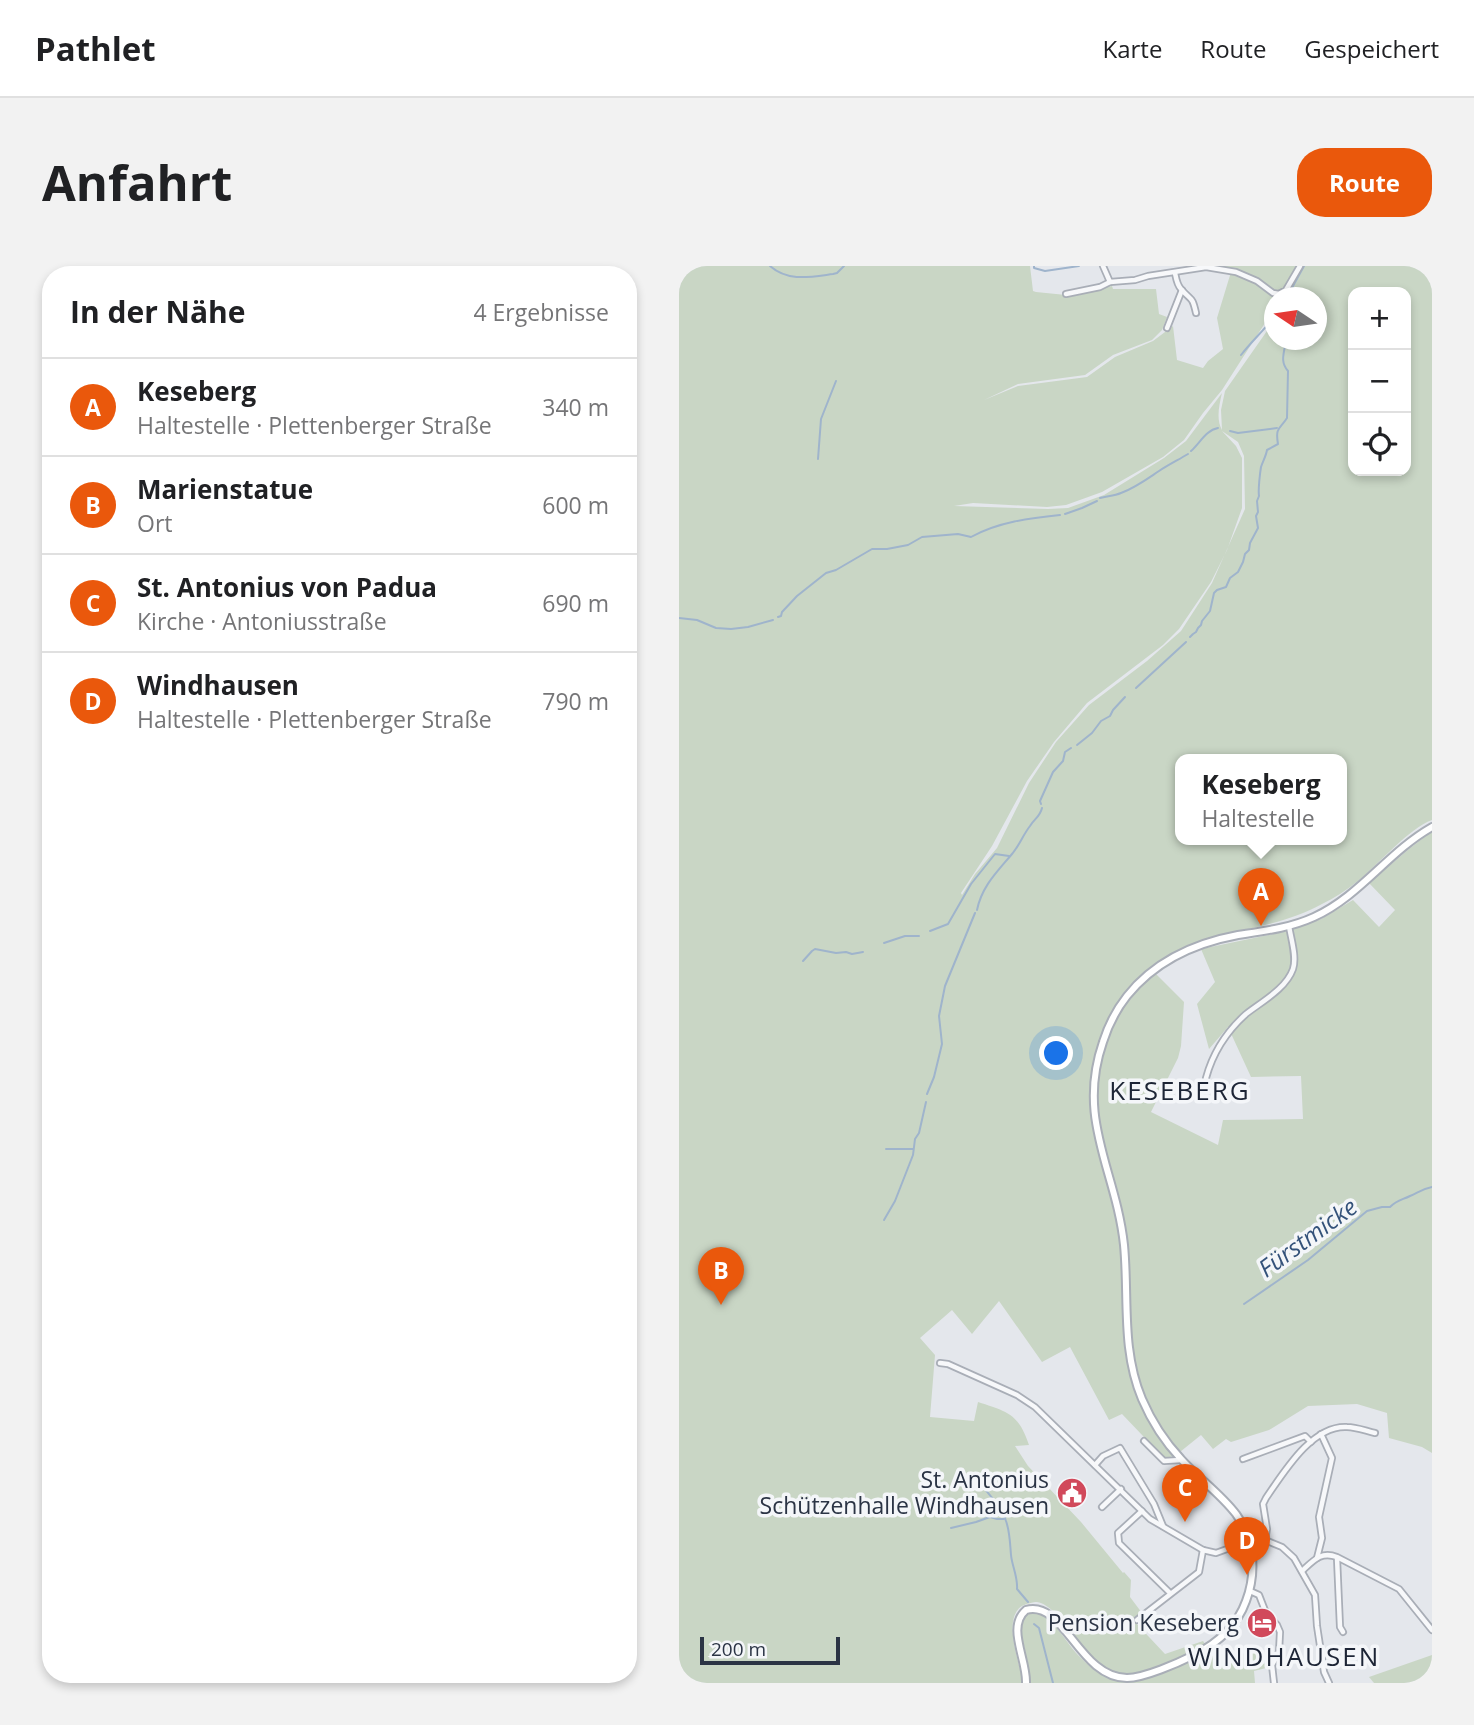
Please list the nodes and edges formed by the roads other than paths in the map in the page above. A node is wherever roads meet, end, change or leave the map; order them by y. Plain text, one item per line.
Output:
1 (1103, 266) edge
2 (1300, 266) edge
3 (1175, 273) junction
4 (1110, 282) junction
5 (1182, 290) junction
6 (1066, 294) dead end
7 (1196, 313) dead end
8 (1167, 328) dead end
9 (1432, 827) edge
10 (1289, 926) junction
11 (1206, 1077) dead end
12 (940, 1363) dead end
13 (1375, 1433) dead end
14 (1321, 1434) junction
15 (1144, 1441) dead end
16 (1311, 1442) junction
17 (1243, 1459) dead end
18 (1182, 1460) junction
19 (1095, 1465) junction
20 (1121, 1489) junction
21 (1102, 1507) dead end
22 (1142, 1511) junction
23 (1164, 1527) junction
24 (1249, 1541) junction
25 (1265, 1541) junction
26 (1203, 1550) junction
27 (1337, 1557) junction
28 (1317, 1558) junction
29 (1302, 1570) junction
30 (1250, 1591) junction
31 (1170, 1593) junction
32 (1137, 1620) dead end
33 (1432, 1630) edge
34 (1343, 1632) dead end
35 (1025, 1683) edge
36 (1274, 1683) edge
37 (1329, 1683) edge

1 - 4 street
2 - 3 street
3 - 4 street
3 - 5 street
4 - 6 street
5 - 7 street
5 - 8 street
9 - 10 main road
10 - 11 street
10 - 18 main road
12 - 19 street
13 - 14 street
14 - 16 street
14 - 28 street
15 - 18 street
16 - 17 street
16 - 25 street
18 - 24 main road
19 - 20 street
19 - 23 street
20 - 21 street
20 - 22 street
22 - 23 street
22 - 31 street
23 - 26 street
24 - 25 street
24 - 26 street
24 - 30 main road
25 - 29 street
26 - 31 street
27 - 28 street
27 - 33 street
27 - 34 street
28 - 29 street
29 - 37 street
30 - 35 main road
30 - 36 street
31 - 32 street

